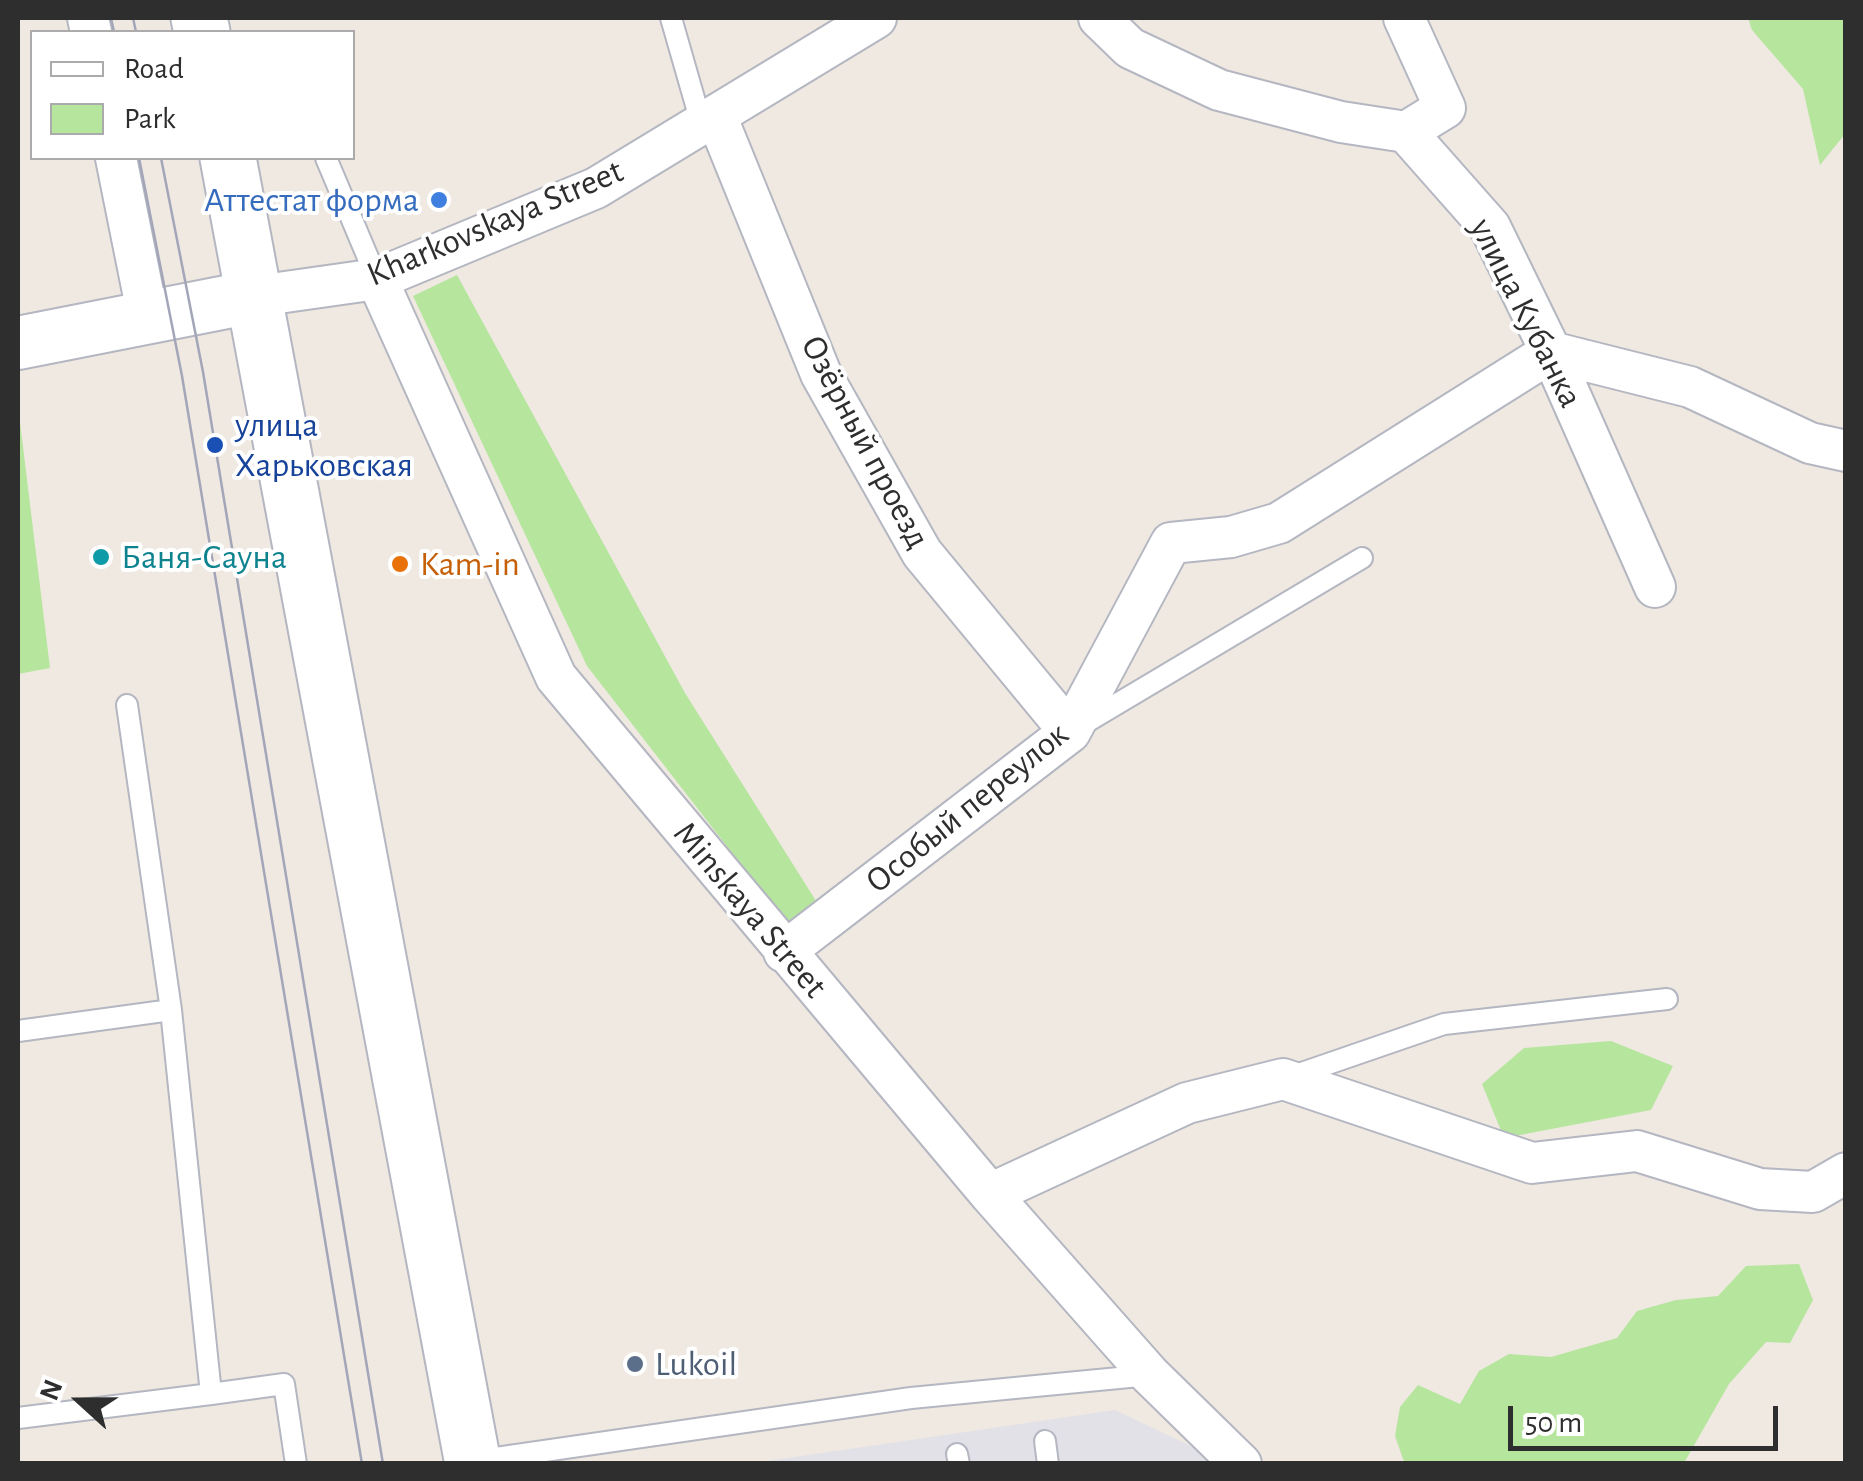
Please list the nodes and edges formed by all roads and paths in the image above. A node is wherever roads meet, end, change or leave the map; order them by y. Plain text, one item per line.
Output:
1 (671, 18) edge
2 (876, 18) edge
3 (1099, 18) edge
4 (1404, 18) edge
5 (709, 122) junction
6 (1406, 132) junction
7 (116, 160) edge
8 (228, 160) edge
9 (327, 160) edge
10 (377, 279) junction
11 (257, 296) junction
12 (148, 316) junction
13 (18, 343) edge
14 (1551, 352) junction
15 (1846, 452) edge
16 (1362, 558) dead end
17 (1655, 587) dead end
18 (128, 705) dead end
19 (1070, 732) junction
20 (784, 952) junction
21 (1666, 998) dead end
22 (171, 1010) junction
23 (18, 1032) edge
24 (1283, 1079) junction
25 (1846, 1173) edge
26 (990, 1194) junction
27 (1150, 1375) junction
28 (212, 1394) junction
29 (18, 1418) edge
30 (1044, 1441) dead end
31 (473, 1462) edge
32 (296, 1464) edge
33 (1048, 1464) edge
34 (1240, 1464) edge

1 - 5 lane
2 - 5 street, Kharkovskaya Street
3 - 6 street
4 - 6 street
5 - 10 street, Kharkovskaya Street
5 - 19 street, Озёрный проезд
6 - 14 street, улица Кубанка
7 - 12 street
8 - 11 main road
9 - 10 lane
10 - 11 street, Kharkovskaya Street
10 - 20 street, Minskaya Street
11 - 12 street, Kharkovskaya Street
11 - 31 main road
12 - 13 street, Kharkovskaya Street
14 - 15 street
14 - 17 street, улица Кубанка
14 - 19 street, Особый переулок
16 - 19 lane
18 - 22 lane
19 - 20 street, Особый переулок
20 - 26 street, Minskaya Street
21 - 24 lane
22 - 23 lane
22 - 28 lane
24 - 25 street
24 - 26 street
26 - 27 street, Minskaya Street
27 - 31 lane
27 - 34 street, Minskaya Street
28 - 29 lane
28 - 32 lane
30 - 33 lane

